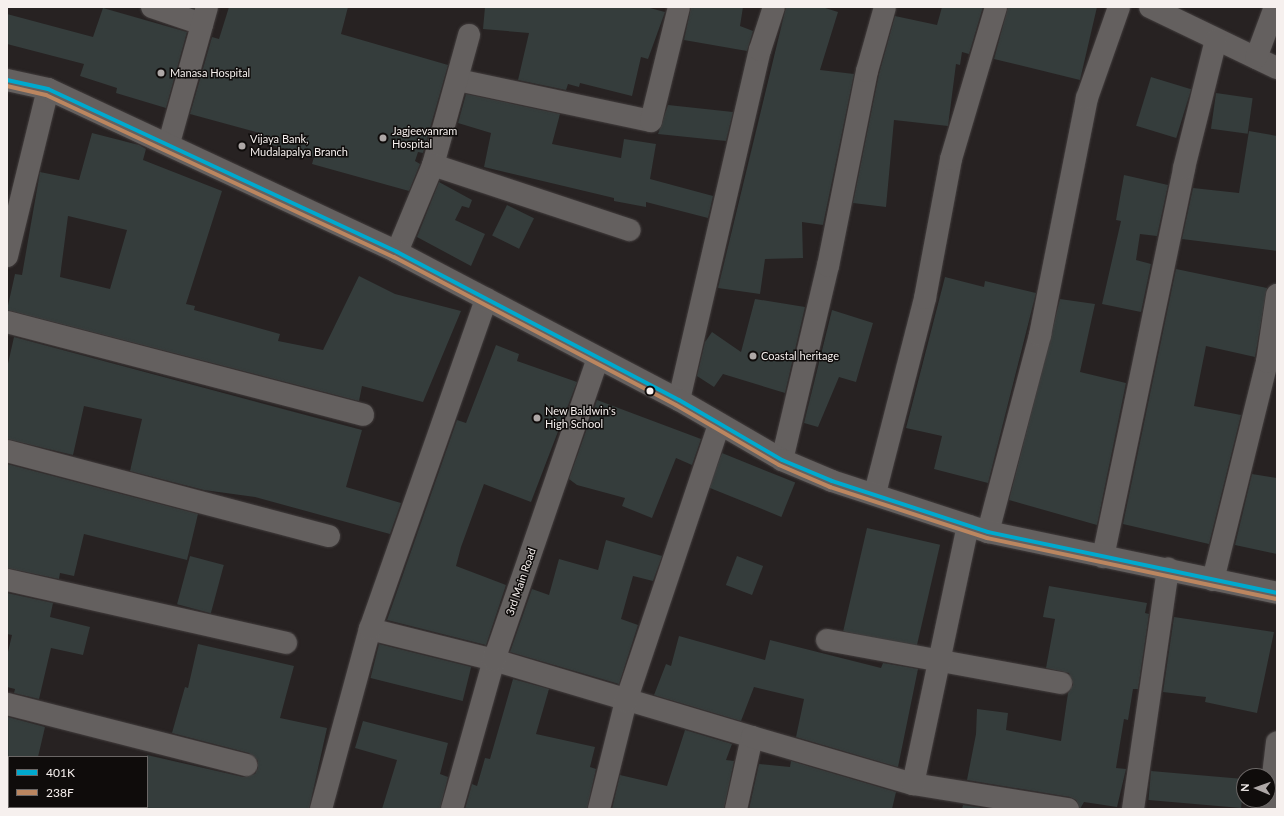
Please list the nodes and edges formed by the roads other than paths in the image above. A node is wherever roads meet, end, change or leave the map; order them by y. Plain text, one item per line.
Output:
1 (152, 7) edge
2 (678, 7) edge
3 (774, 7) edge
4 (885, 7) edge
5 (996, 7) edge
6 (1119, 7) edge
7 (1150, 7) edge
8 (1276, 7) edge
9 (204, 16) edge
10 (470, 35) dead end
11 (1216, 40) junction
12 (1256, 58) junction
13 (1277, 68) edge
14 (7, 80) edge
15 (458, 80) junction
16 (48, 89) junction
17 (169, 143) junction
18 (433, 165) junction
19 (630, 230) dead end
20 (397, 252) junction
21 (7, 256) edge
22 (1277, 295) edge
23 (486, 299) junction
24 (7, 322) edge
25 (598, 358) junction
26 (679, 400) junction
27 (363, 415) dead end
28 (720, 424) junction
29 (7, 451) edge
30 (782, 460) junction
31 (875, 492) junction
32 (978, 529) junction
33 (329, 536) dead end
34 (1103, 557) junction
35 (1168, 569) junction
36 (7, 580) edge
37 (1213, 580) junction
38 (1277, 593) edge
39 (370, 629) junction
40 (827, 640) dead end
41 (286, 643) dead end
42 (494, 660) junction
43 (938, 660) junction
44 (1061, 682) dead end
45 (626, 701) junction
46 (7, 704) edge
47 (752, 737) junction
48 (1277, 742) edge
49 (246, 766) dead end
50 (913, 784) junction
51 (321, 809) edge
52 (452, 809) edge
53 (599, 809) edge
54 (736, 809) edge
55 (1068, 809) edge
56 (1133, 809) edge
57 (1269, 809) edge

1 - 9 street
2 - 15 street
3 - 26 street
4 - 30 street
5 - 31 street
6 - 32 street
7 - 11 street
8 - 12 street
9 - 17 street
10 - 15 street
11 - 12 street
11 - 34 street
12 - 13 street
14 - 16 street
15 - 18 street
16 - 17 street
16 - 21 street
17 - 20 street
18 - 19 street
18 - 20 street
20 - 23 street
22 - 37 street
23 - 25 street
23 - 39 street
24 - 27 street
25 - 26 street
25 - 42 street, 3rd Main Road
26 - 28 street
28 - 30 street
28 - 45 street
29 - 33 street
30 - 31 street
31 - 32 street
32 - 34 street
32 - 43 street
34 - 35 street
35 - 37 street
35 - 56 street
36 - 41 street
37 - 38 street
39 - 42 street
39 - 51 street
40 - 43 street
42 - 45 street
42 - 52 street, 3rd Main Road
43 - 44 street
43 - 50 street
45 - 47 street
45 - 53 street
46 - 49 street
47 - 50 street
47 - 54 street
48 - 57 street
50 - 55 street

